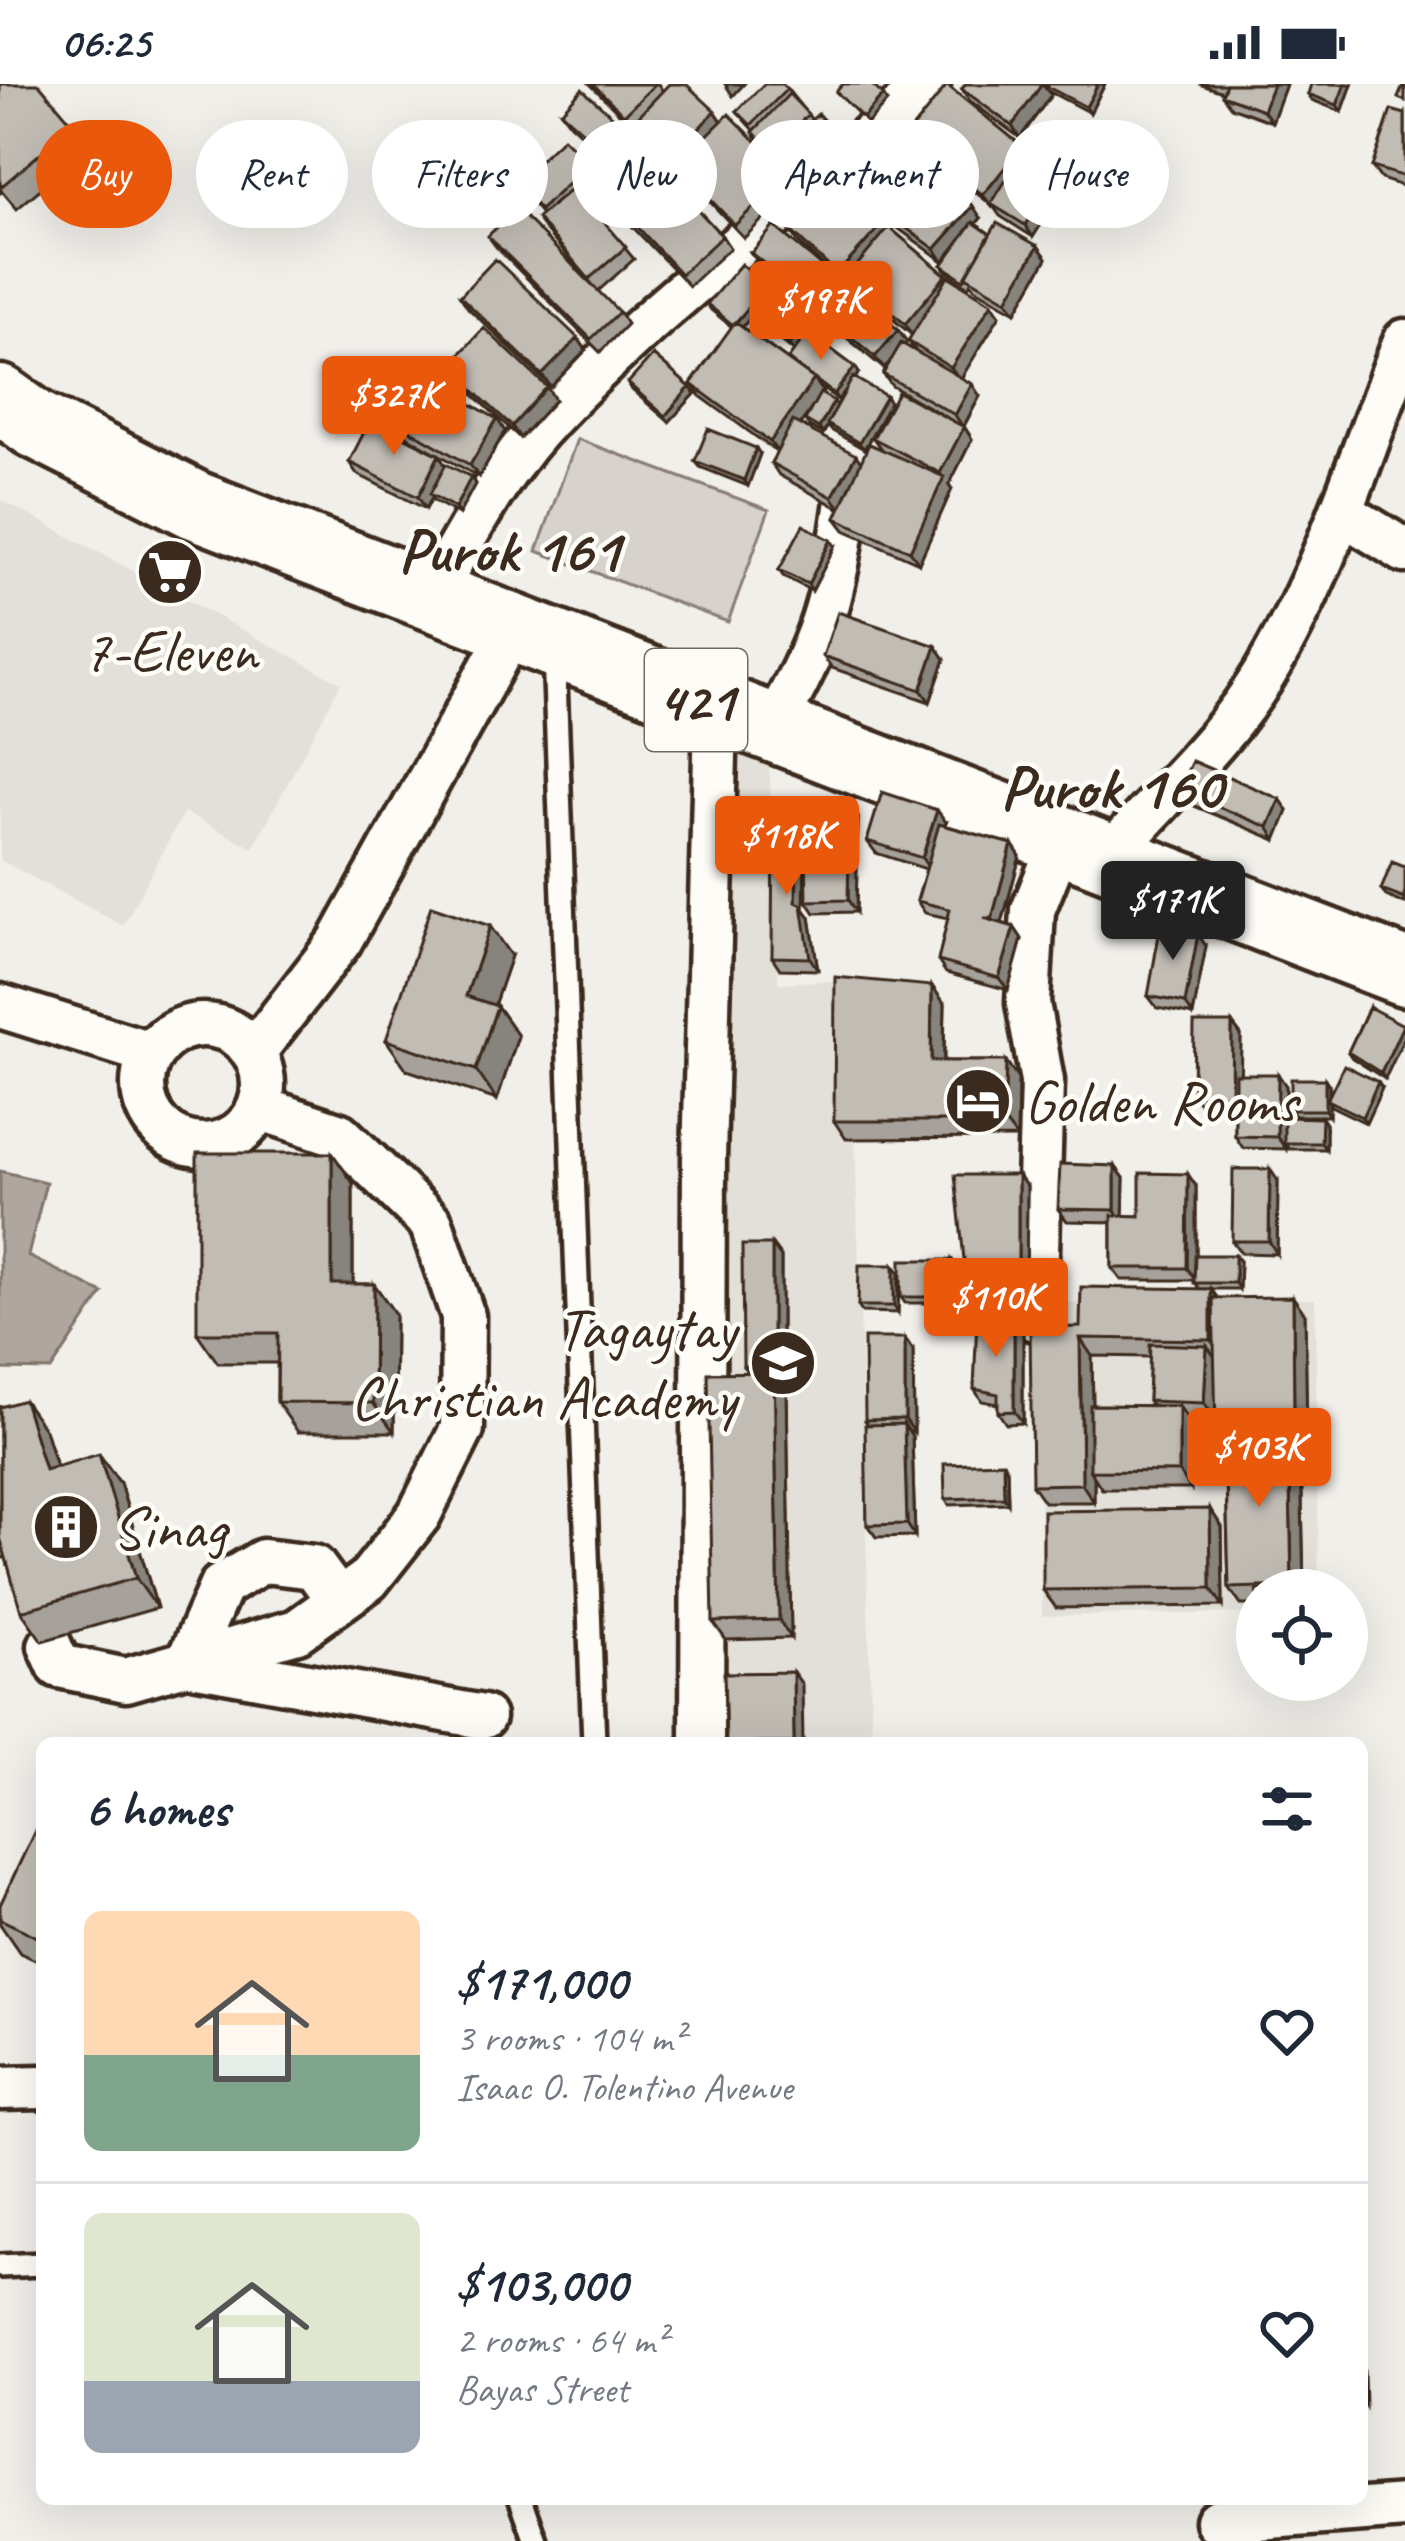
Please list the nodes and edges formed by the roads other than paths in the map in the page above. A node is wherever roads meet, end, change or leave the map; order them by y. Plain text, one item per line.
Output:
1 (928, 84) edge
2 (1405, 341) edge
3 (0, 399) edge
4 (847, 501) edge
5 (1343, 513) junction
6 (1405, 550) edge
7 (429, 599) junction
8 (533, 638) junction
9 (704, 703) junction
10 (771, 729) junction
11 (1083, 847) junction
12 (1405, 972) edge
13 (0, 1006) edge
14 (254, 1052) junction
15 (150, 1053) junction
16 (259, 1108) junction
17 (1035, 1319) dead end
18 (339, 1601) junction
19 (50, 1646) edge
20 (188, 1663) junction
21 (483, 1717) dead end
22 (594, 1737) edge
23 (702, 1737) edge
24 (36, 2087) edge
25 (0, 2088) edge
26 (36, 2264) edge
27 (0, 2266) edge
28 (523, 2505) edge
29 (1405, 2506) edge
30 (1344, 2517) edge
31 (1217, 2521) dead end
32 (536, 2541) edge

1 - 7 street
2 - 5 street
3 - 7 main road, 421
4 - 10 street
5 - 6 street
5 - 11 street
7 - 8 main road, 421
8 - 9 main road, 421
8 - 14 street
8 - 22 lane
9 - 10 main road, 421
9 - 23 street
10 - 11 main road, 421
11 - 12 main road, 421
11 - 17 street
13 - 15 street
14 - 15 street
14 - 16 street
15 - 16 street
16 - 18 street
18 - 20 street
18 - 20 street
19 - 20 street
20 - 21 street
24 - 25 street
26 - 27 lane
28 - 32 lane
29 - 30 street
30 - 31 street

